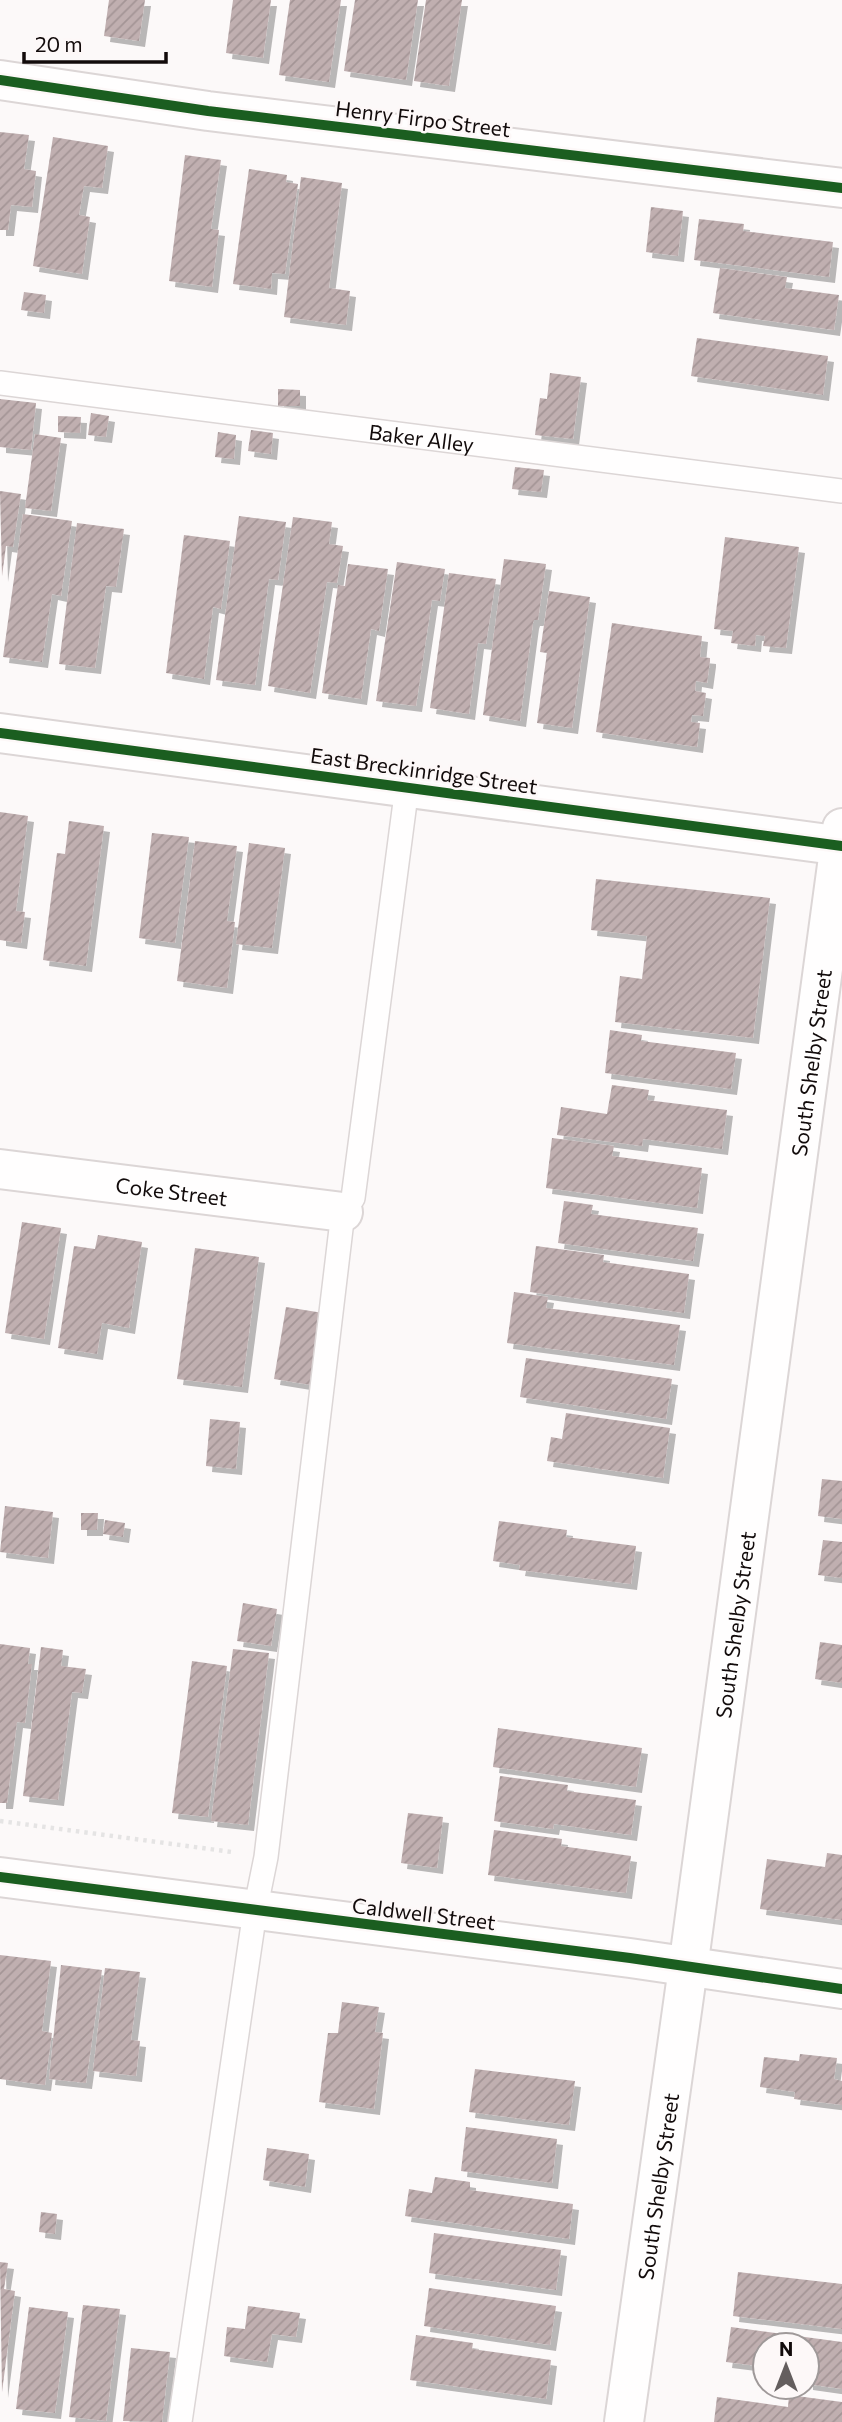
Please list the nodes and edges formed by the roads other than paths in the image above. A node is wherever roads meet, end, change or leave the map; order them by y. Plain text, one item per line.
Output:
1 (0, 80) edge
2 (842, 188) edge
3 (0, 383) edge
4 (842, 491) edge
5 (0, 733) edge
6 (407, 787) junction
7 (841, 840) edge
8 (0, 1169) edge
9 (343, 1212) junction
10 (0, 1877) edge
11 (255, 1911) junction
12 (688, 1968) junction
13 (842, 1989) edge
14 (180, 2422) edge
15 (624, 2422) edge

1 - 2 street, Henry Firpo Street
3 - 4 lane, Baker Alley
5 - 6 street, East Breckinridge Street
6 - 7 street, East Breckinridge Street
6 - 9 lane
7 - 12 street, South Shelby Street
8 - 9 street, Coke Street
9 - 11 lane
10 - 11 street, Caldwell Street
11 - 12 street, Caldwell Street
11 - 14 lane
12 - 13 street, Caldwell Street
12 - 15 street, South Shelby Street

